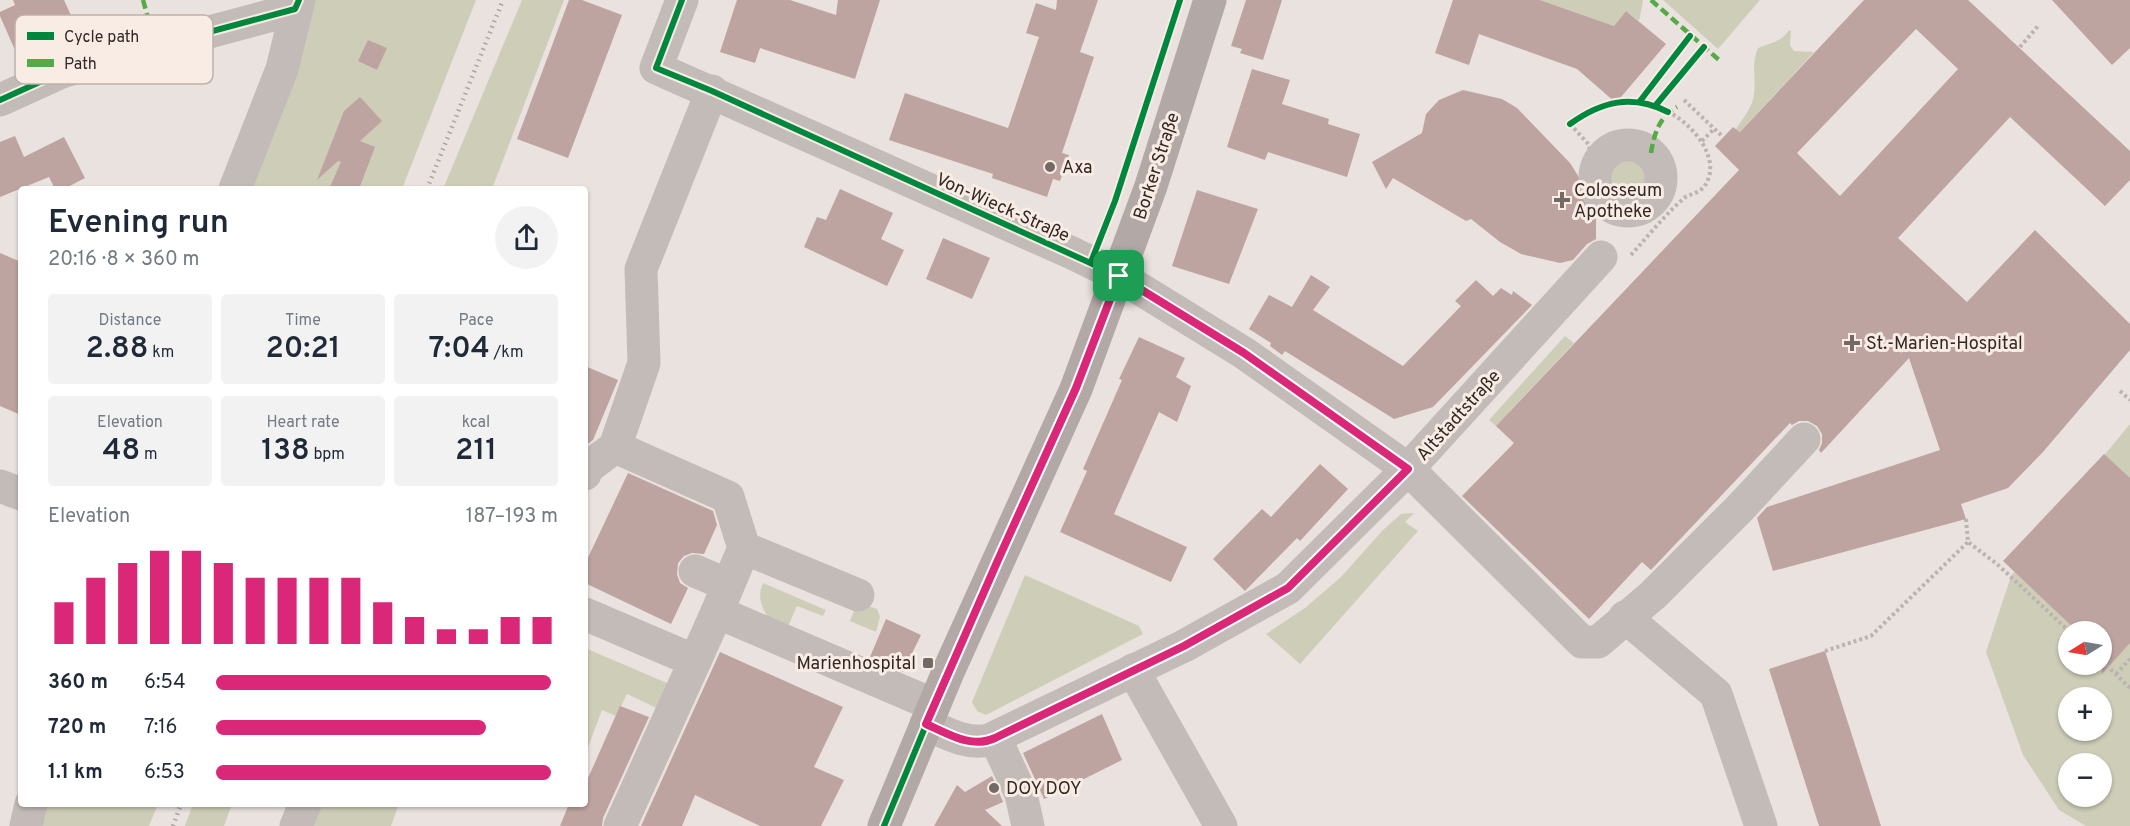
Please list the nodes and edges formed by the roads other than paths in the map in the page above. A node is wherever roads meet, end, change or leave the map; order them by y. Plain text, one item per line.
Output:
1 (682, 0) edge
2 (1210, 0) edge
3 (297, 5) edge
4 (213, 29) edge
5 (35, 84) edge
6 (712, 91) junction
7 (0, 100) edge
8 (236, 186) edge
9 (1609, 208) junction
10 (1119, 276) junction
11 (1804, 439) dead end
12 (615, 447) junction
13 (588, 467) edge
14 (1408, 469) junction
15 (0, 486) edge
16 (18, 493) edge
17 (744, 548) junction
18 (696, 571) dead end
19 (858, 596) dead end
20 (722, 598) junction
21 (588, 615) edge
22 (1625, 617) junction
23 (695, 661) junction
24 (1133, 670) junction
25 (930, 715) junction
26 (995, 738) junction
27 (30, 807) edge
28 (304, 807) edge
29 (26, 826) edge
30 (296, 826) edge
31 (620, 826) edge
32 (884, 826) edge
33 (1029, 826) edge
34 (1221, 826) edge
35 (1761, 826) edge

1 - 6 street, Von-Wieck-Straße
2 - 10 main road, Borker Straße
3 - 4 street
3 - 8 street
5 - 7 street
6 - 10 street, Von-Wieck-Straße
6 - 12 street
9 - 9 street
9 - 14 street, Altstadtstraße
10 - 14 street, Von-Wieck-Straße
10 - 25 main road, Borker Straße
11 - 22 street, Von-Wieck-Straße
12 - 13 street
12 - 17 street
14 - 22 street, Von-Wieck-Straße
14 - 24 street, Altstadtstraße
15 - 16 street
17 - 19 street
17 - 20 street
18 - 20 street, Altstadtstraße
20 - 23 street
20 - 25 street, Altstadtstraße
21 - 23 street
22 - 35 street
23 - 31 street
24 - 26 street, Altstadtstraße
24 - 34 street
25 - 26 street, Altstadtstraße
25 - 32 main road, Borker Straße
26 - 33 street
27 - 29 street
28 - 30 street

